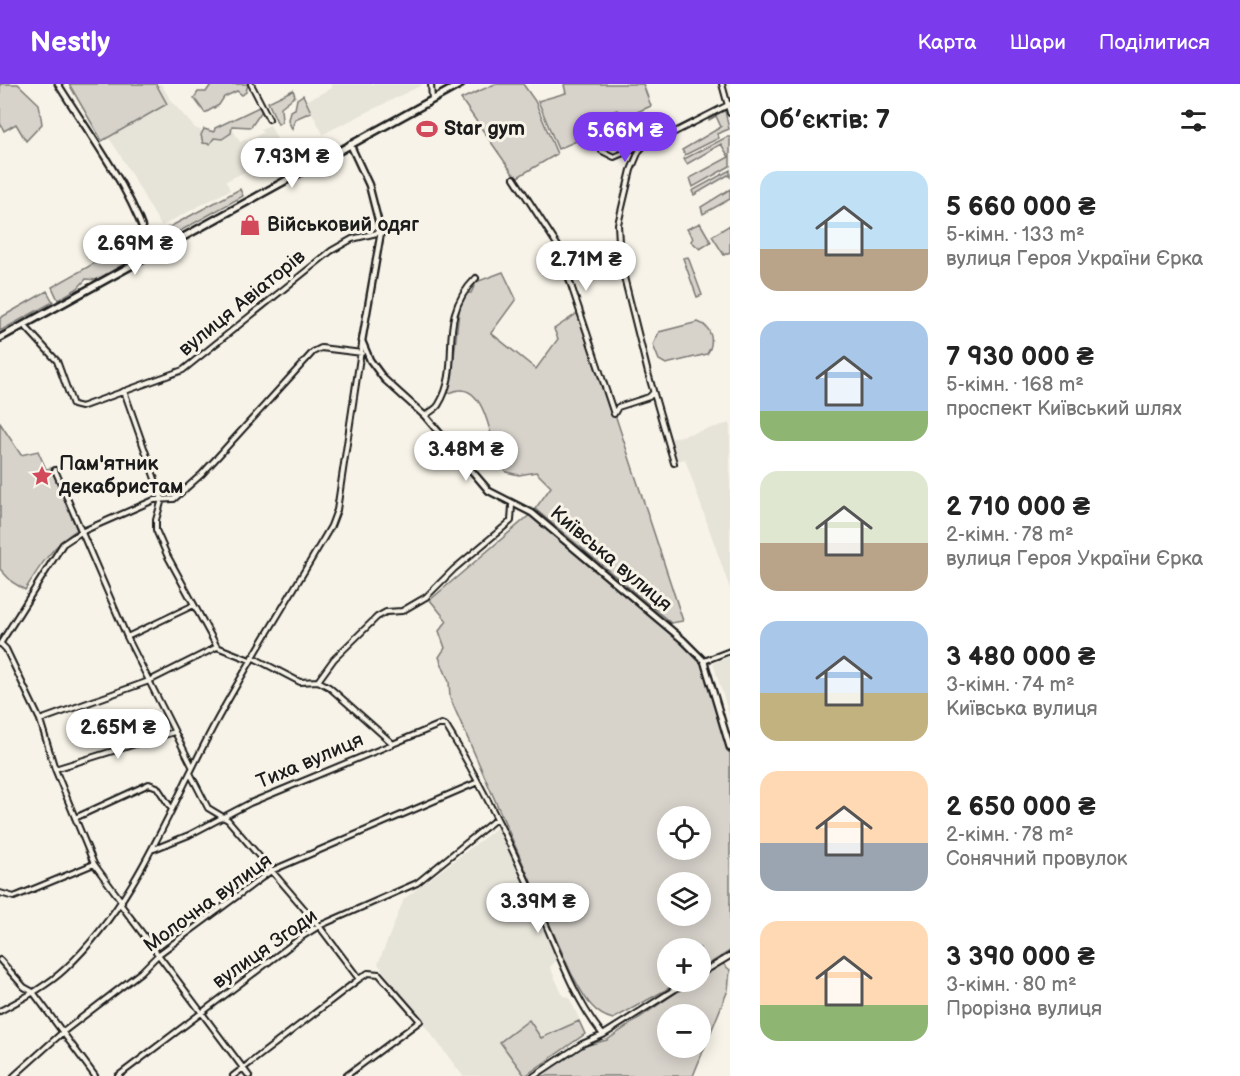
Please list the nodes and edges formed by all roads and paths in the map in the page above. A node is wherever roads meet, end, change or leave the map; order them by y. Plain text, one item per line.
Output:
1 (58, 84) edge
2 (251, 84) edge
3 (431, 84) edge
4 (461, 84) edge
5 (722, 84) edge
6 (432, 100) junction
7 (729, 104) edge
8 (730, 113) edge
9 (269, 119) dead end
10 (647, 142) junction
11 (350, 144) junction
12 (602, 152) dead end
13 (514, 178) dead end
14 (381, 232) junction
15 (151, 253) junction
16 (476, 278) dead end
17 (24, 325) junction
18 (0, 338) edge
19 (362, 341) junction
20 (362, 353) junction
21 (124, 391) junction
22 (653, 392) junction
23 (425, 416) junction
24 (674, 463) dead end
25 (55, 470) dead end
26 (162, 499) junction
27 (512, 505) junction
28 (81, 532) junction
29 (194, 605) junction
30 (127, 637) junction
31 (1, 644) edge
32 (217, 646) junction
33 (730, 651) edge
34 (251, 658) junction
35 (704, 661) junction
36 (149, 681) junction
37 (318, 681) junction
38 (40, 720) junction
39 (174, 732) junction
40 (392, 743) junction
41 (730, 748) edge
42 (192, 766) junction
43 (56, 769) junction
44 (190, 773) junction
45 (478, 782) junction
46 (171, 808) junction
47 (75, 818) junction
48 (221, 818) junction
49 (496, 819) junction
50 (154, 849) junction
51 (94, 864) junction
52 (271, 871) junction
53 (0, 893) edge
54 (121, 903) junction
55 (319, 926) junction
56 (159, 954) junction
57 (730, 956) edge
58 (0, 960) edge
59 (711, 967) edge
60 (359, 979) junction
61 (33, 992) junction
62 (671, 992) edge
63 (0, 1011) edge
64 (202, 1012) junction
65 (63, 1032) junction
66 (603, 1035) junction
67 (243, 1069) junction
68 (14, 1076) edge
69 (95, 1076) edge
70 (118, 1076) edge
71 (233, 1076) edge
72 (249, 1076) edge
73 (346, 1076) edge
74 (534, 1076) edge

1 - 15 street
2 - 9 street
3 - 6 street
4 - 6 main road
5 - 7 street
6 - 11 main road
7 - 8 street
7 - 10 street
10 - 12 street
10 - 22 street
11 - 14 street
11 - 15 main road
13 - 22 street
14 - 19 street
14 - 21 street, вулиця Авіаторів
15 - 17 main road
16 - 23 street
17 - 18 main road
17 - 21 street, вулиця Авіаторів
19 - 20 street
19 - 23 street, Київська вулиця
20 - 26 street
20 - 34 street
21 - 26 street
22 - 24 street
23 - 27 street, Київська вулиця
25 - 28 street
26 - 28 street
26 - 29 street
27 - 35 street, Київська вулиця
27 - 37 street
28 - 30 street
28 - 31 street
29 - 30 street
29 - 32 street
30 - 36 street
31 - 38 street
32 - 34 street
32 - 36 street
33 - 35 street
34 - 37 street, Тиха вулиця
34 - 42 street
35 - 41 street, Київська вулиця
36 - 38 street
36 - 39 street
37 - 40 street, Тиха вулиця
38 - 43 street
39 - 42 street
39 - 43 street
40 - 45 street
40 - 48 street, Тиха вулиця
42 - 44 street
43 - 47 street
44 - 46 street
44 - 48 street
45 - 49 street
45 - 52 street, Молочна вулиця
46 - 47 street
46 - 50 street
47 - 51 street
48 - 50 street, Тиха вулиця
48 - 52 street
49 - 55 street, вулиця Згоди
49 - 66 street
50 - 54 street
51 - 53 street
51 - 54 street
52 - 55 street
52 - 56 street, Молочна вулиця
54 - 56 street
54 - 61 street
55 - 60 street
55 - 64 street, вулиця Згоди
56 - 64 street
56 - 65 street, Молочна вулиця
57 - 59 street
58 - 61 street
60 - 67 street
60 - 73 street
61 - 63 street
61 - 65 street
62 - 66 street
64 - 67 street
64 - 70 street, вулиця Згоди
65 - 68 street, Молочна вулиця
65 - 69 street
66 - 74 street
67 - 71 street
67 - 72 street

